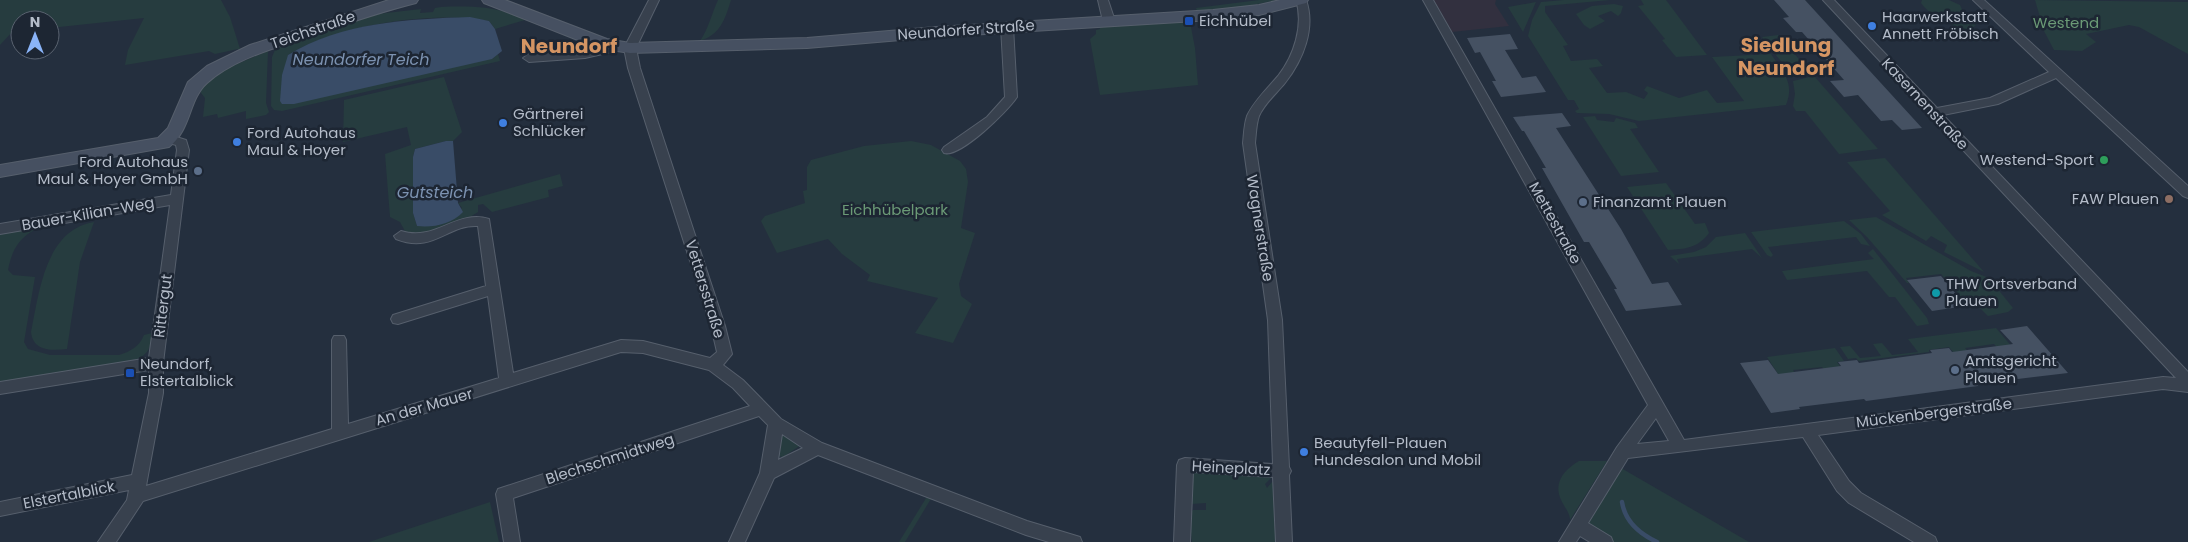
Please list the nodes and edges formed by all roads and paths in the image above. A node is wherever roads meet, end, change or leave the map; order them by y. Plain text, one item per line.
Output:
1 (410, 0) edge
2 (490, 0) edge
3 (654, 0) edge
4 (1103, 0) edge
5 (1301, 0) edge
6 (1428, 0) edge
7 (1828, 0) edge
8 (1978, 0) edge
9 (1109, 21) junction
10 (1006, 27) junction
11 (623, 48) junction
12 (530, 58) dead end
13 (2056, 74) junction
14 (1933, 112) junction
15 (170, 139) junction
16 (948, 150) dead end
17 (0, 171) edge
18 (2188, 194) edge
19 (176, 199) junction
20 (0, 229) edge
21 (401, 236) dead end
22 (494, 289) junction
23 (398, 319) dead end
24 (339, 340) dead end
25 (156, 363) junction
26 (714, 365) junction
27 (507, 383) junction
28 (2188, 384) edge
29 (0, 388) edge
30 (1657, 405) junction
31 (763, 408) junction
32 (776, 423) junction
33 (1806, 429) junction
34 (340, 432) junction
35 (1680, 446) junction
36 (817, 448) junction
37 (1623, 452) junction
38 (1283, 471) junction
39 (768, 473) junction
40 (137, 489) junction
41 (0, 509) edge
42 (1578, 526) junction
43 (106, 542) edge
44 (512, 542) edge
45 (737, 542) edge
46 (1074, 542) edge
47 (1182, 542) edge
48 (1284, 542) edge
49 (1567, 542) edge
50 (1605, 542) edge
51 (1929, 542) edge

1 - 15 street, Teichstraße
2 - 11 street
3 - 11 street
4 - 9 street
5 - 9 street, Neundorfer Straße
5 - 38 street, Wagnerstraße
6 - 30 street, Mettestraße
7 - 14 street, Kasernenstraße
8 - 13 street
9 - 10 street, Neundorfer Straße
10 - 11 street, Neundorfer Straße
10 - 16 street
11 - 12 street
11 - 26 street, Vettersstraße
13 - 14 street
13 - 18 street
14 - 28 street, Kasernenstraße
15 - 17 street
15 - 19 street, Rittergut
19 - 20 street, Bauer-Kilian-Weg
19 - 25 street, Rittergut
21 - 22 street
22 - 23 street
22 - 27 street
24 - 34 street
25 - 29 street
25 - 40 street, Rittergut
26 - 27 street, An der Mauer
26 - 31 street
27 - 34 street, An der Mauer
28 - 33 street, Mückenbergerstraße
30 - 35 street, Mettestraße
30 - 37 street
31 - 32 street
31 - 44 street, Blechschmidtweg
32 - 36 street
32 - 39 street
33 - 35 street, Mückenbergerstraße
33 - 51 street
34 - 40 street, An der Mauer
35 - 37 street, Mückenbergerstraße
36 - 39 street
36 - 46 street
37 - 42 street
38 - 47 street, Heineplatz
38 - 48 street, Heineplatz
39 - 45 street
40 - 41 street, Elstertalblick
40 - 43 street, Rittergut
42 - 49 street
42 - 50 street

